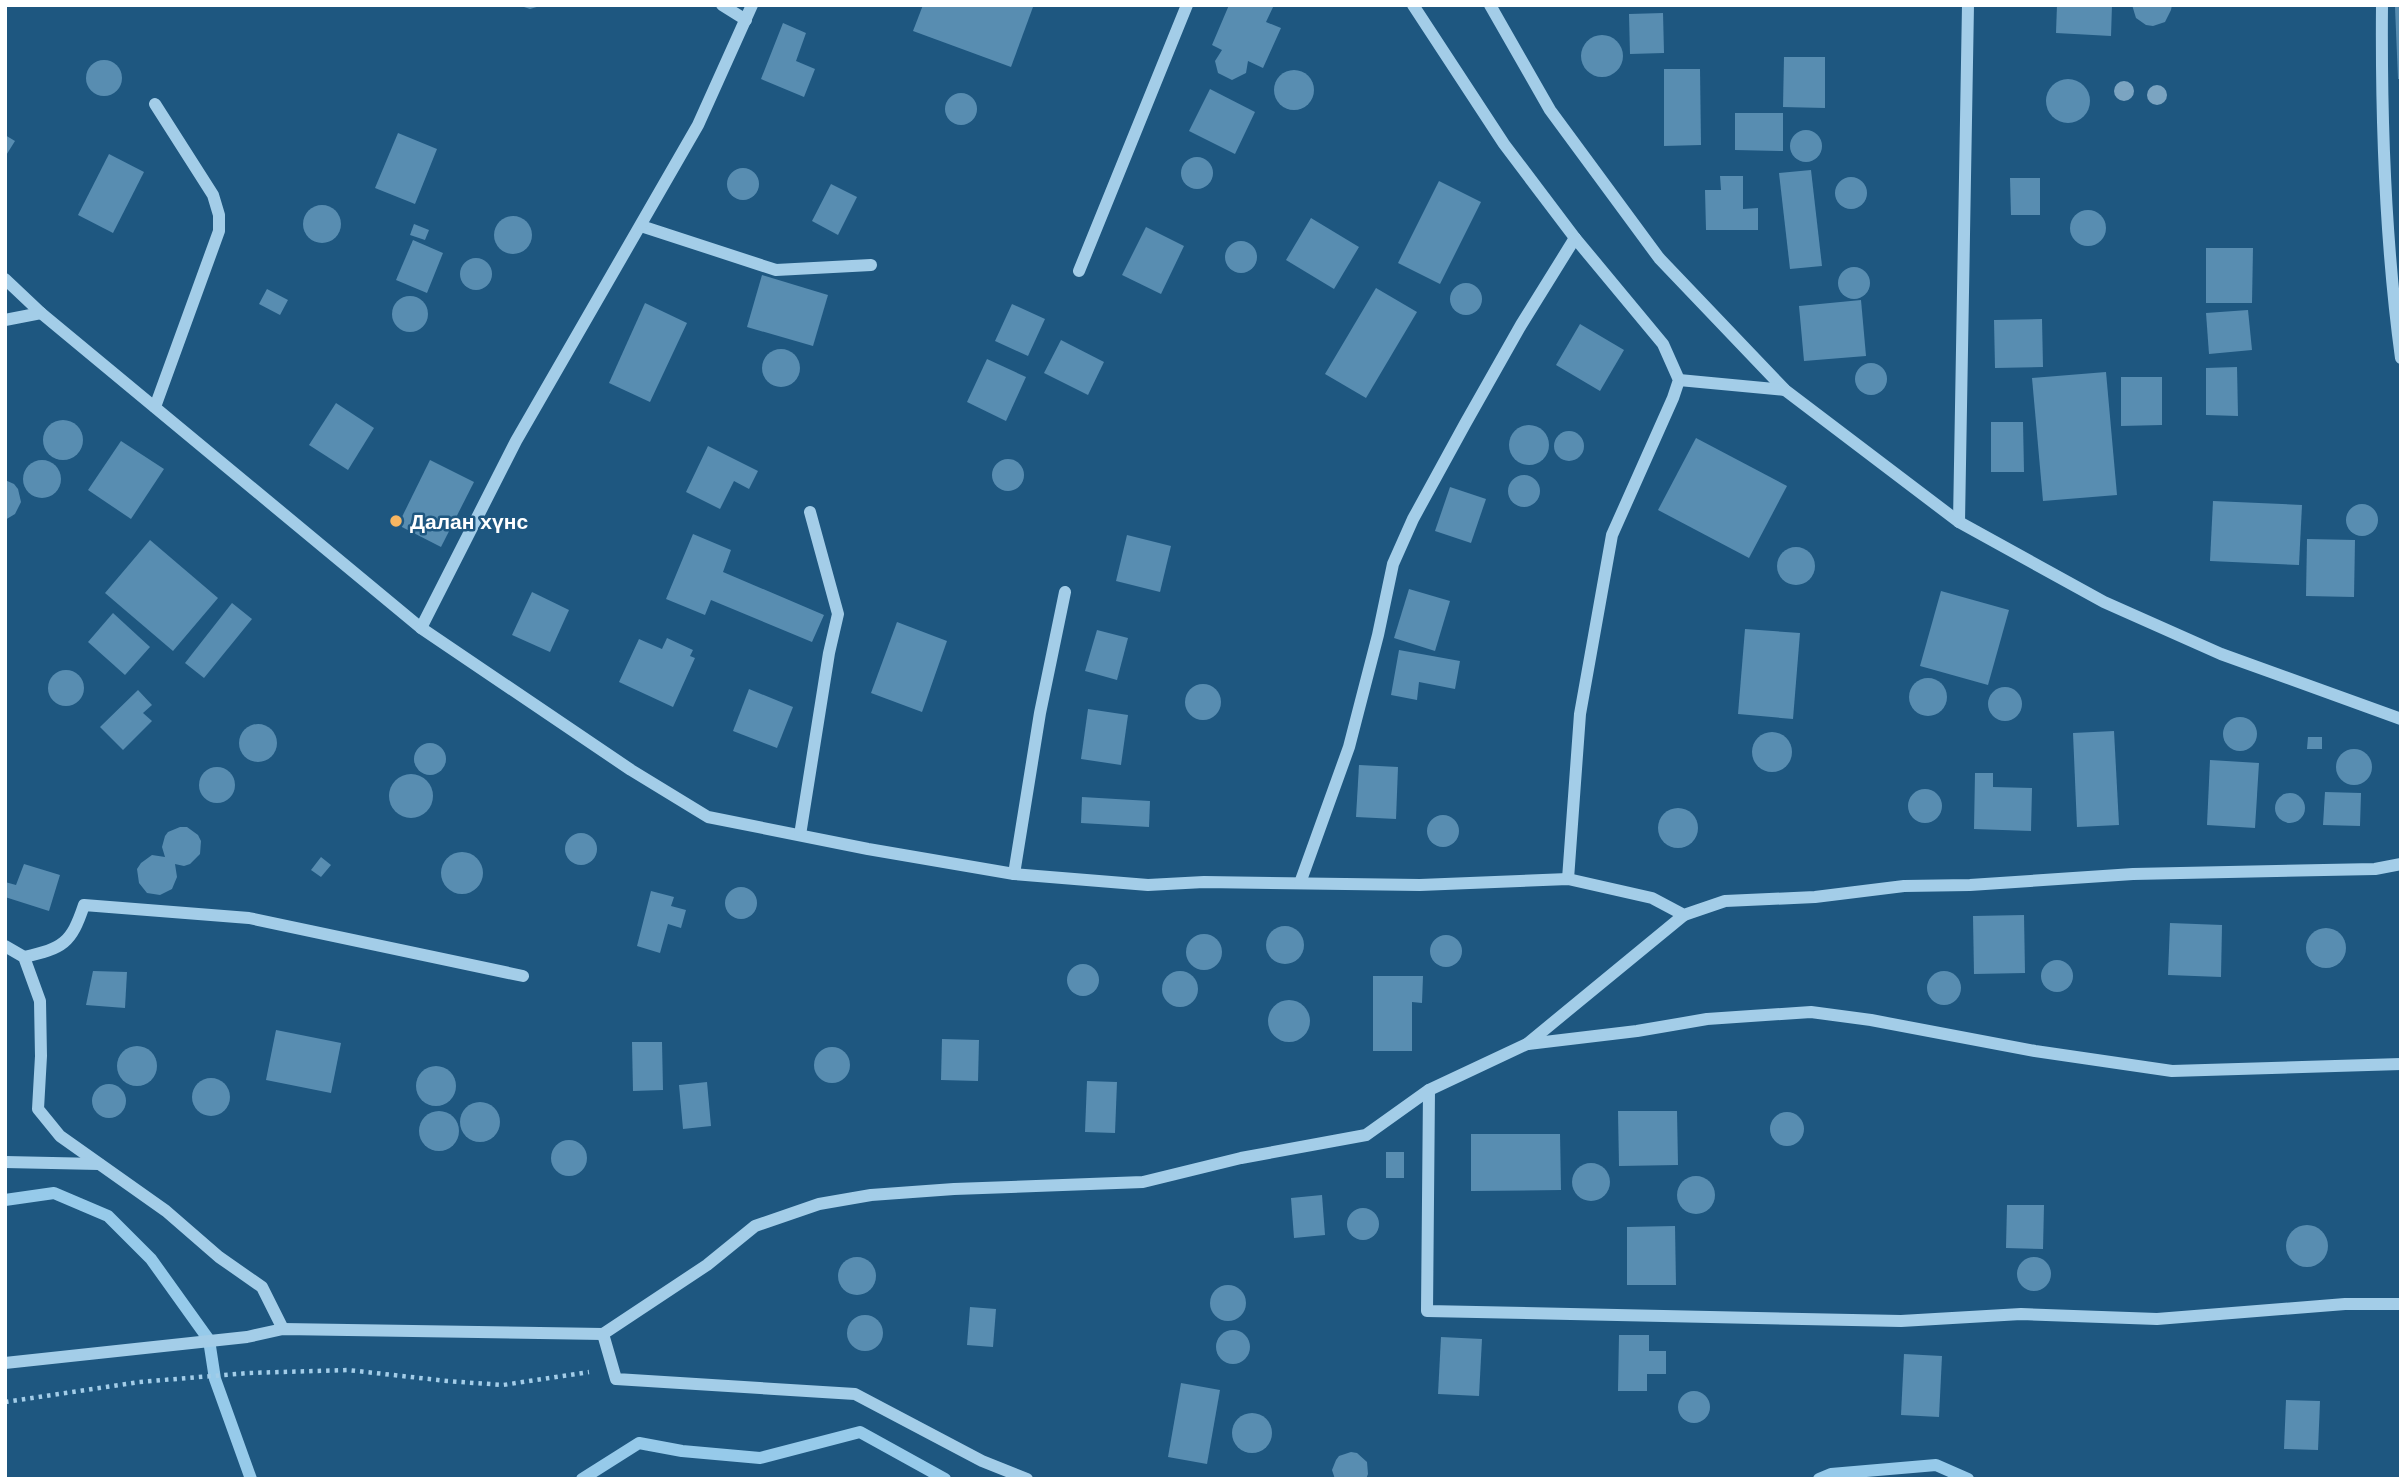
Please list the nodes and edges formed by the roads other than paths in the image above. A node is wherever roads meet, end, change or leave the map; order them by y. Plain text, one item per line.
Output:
1 (722, 5) edge
2 (752, 5) edge
3 (1187, 5) edge
4 (1413, 5) edge
5 (1490, 5) edge
6 (1968, 5) edge
7 (2382, 5) edge
8 (746, 20) junction
9 (155, 104) dead end
10 (641, 226) junction
11 (1575, 238) junction
12 (871, 265) dead end
13 (1079, 271) dead end
14 (5, 279) edge
15 (41, 313) junction
16 (5, 320) edge
17 (2401, 358) edge
18 (1679, 380) junction
19 (1785, 390) junction
20 (155, 407) junction
21 (810, 512) dead end
22 (1958, 522) junction
23 (1065, 592) dead end
24 (421, 628) junction
25 (2401, 719) edge
26 (800, 835) junction
27 (2401, 864) edge
28 (1014, 874) junction
29 (1568, 879) junction
30 (1300, 883) junction
31 (1684, 915) junction
32 (5, 946) edge
33 (24, 957) junction
34 (523, 976) dead end
35 (1527, 1044) junction
36 (2401, 1064) edge
37 (1429, 1090) junction
38 (5, 1163) edge
39 (100, 1164) junction
40 (2401, 1304) edge
41 (284, 1329) junction
42 (603, 1334) junction
43 (5, 1363) edge
44 (1027, 1479) edge

1 - 8 street
2 - 8 street
3 - 13 street
4 - 11 street
5 - 19 street
6 - 22 street
7 - 17 street
8 - 10 street
9 - 20 street
10 - 12 street
10 - 24 street
11 - 18 street
11 - 30 street
14 - 15 street
15 - 16 street
15 - 20 street
18 - 19 street
18 - 29 street
19 - 22 street
20 - 24 street
21 - 26 street
22 - 25 street
23 - 28 street
24 - 26 street
26 - 28 street
27 - 31 street
28 - 30 street
29 - 30 street
29 - 31 street
31 - 35 street
32 - 33 street
33 - 34 street
33 - 39 street
35 - 36 street
35 - 37 street
37 - 40 street
37 - 42 street
38 - 39 street
39 - 41 street
41 - 42 street
41 - 43 street
42 - 44 street

